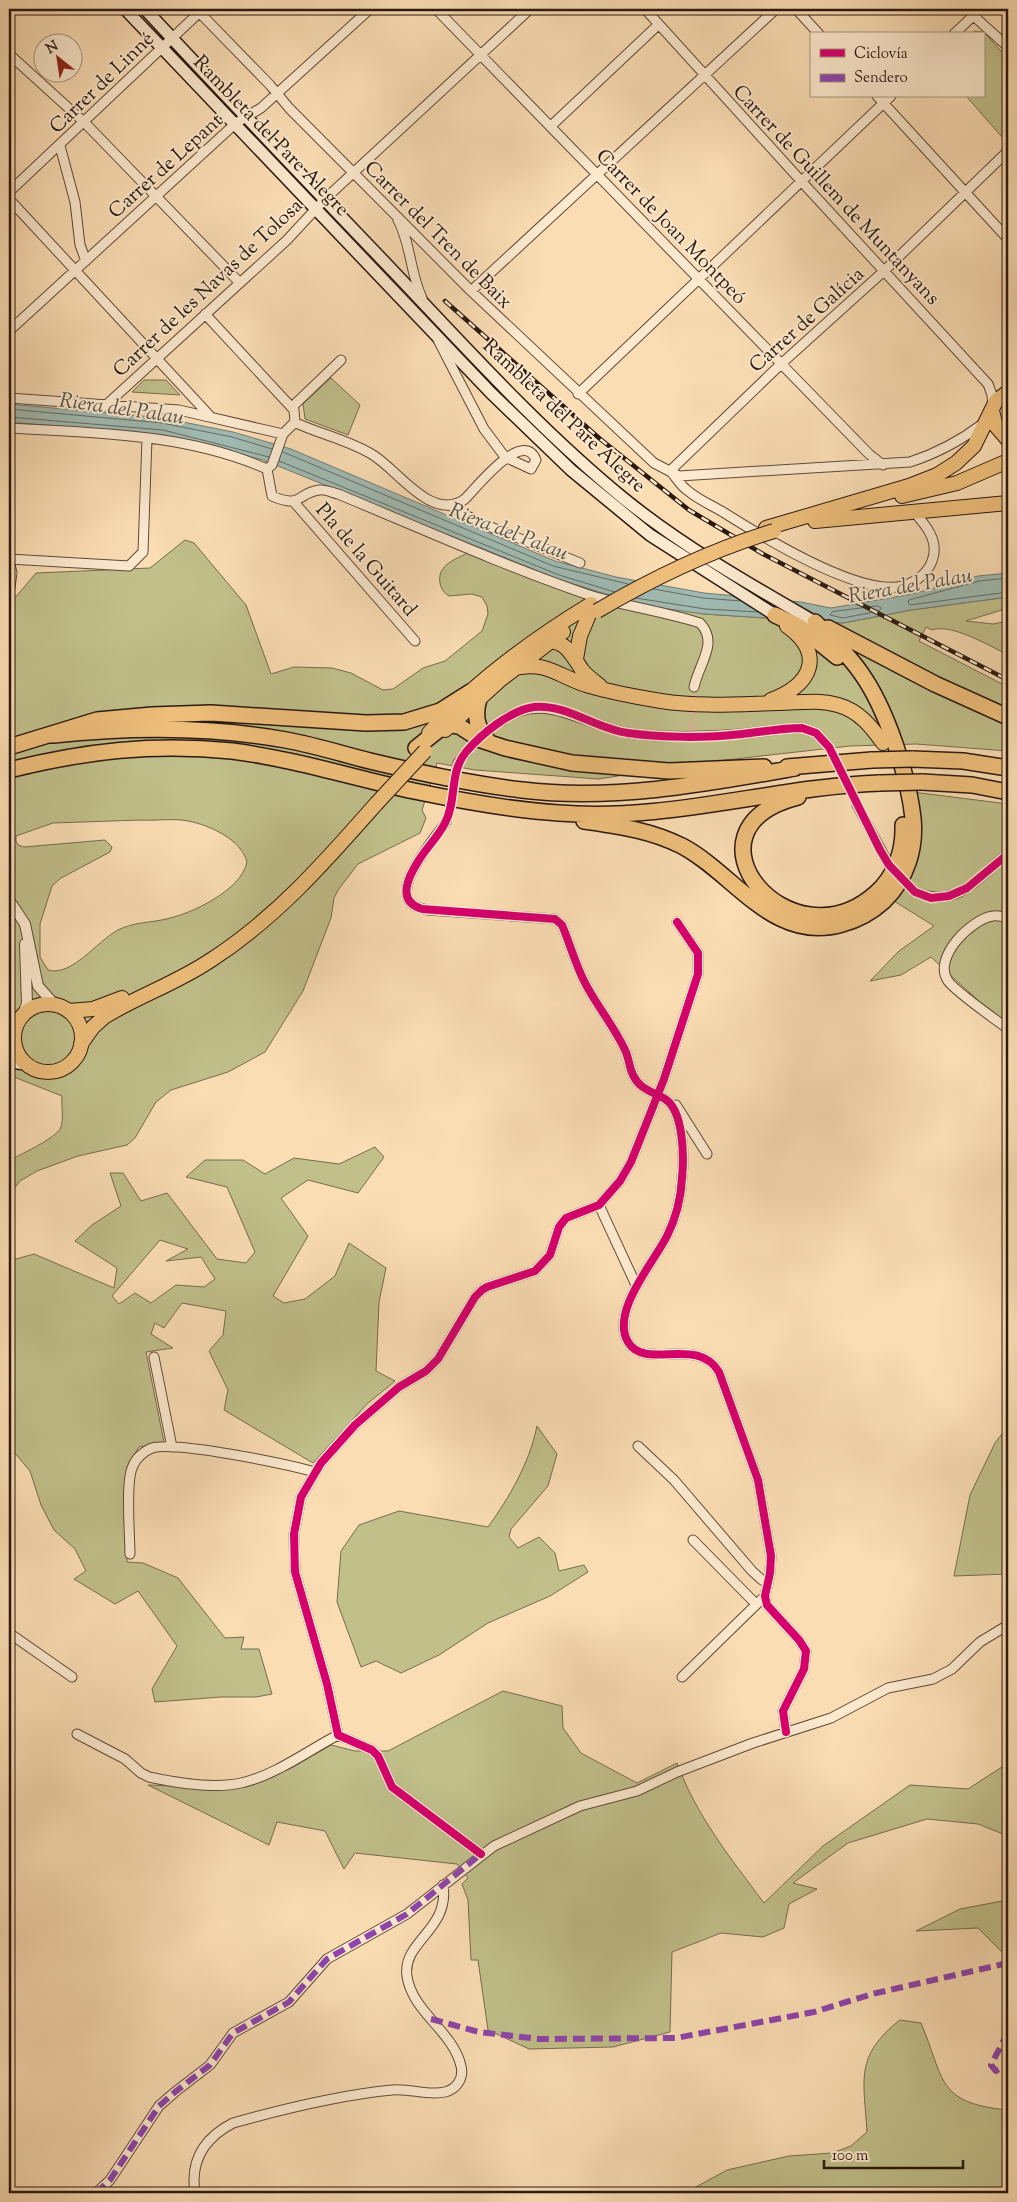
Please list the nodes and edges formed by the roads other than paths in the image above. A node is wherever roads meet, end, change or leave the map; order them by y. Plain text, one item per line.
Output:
1 (125, 9) edge
2 (146, 9) edge
3 (370, 9) edge
4 (436, 9) edge
5 (530, 9) edge
6 (645, 9) edge
7 (776, 9) edge
8 (796, 9) edge
9 (200, 10) edge
10 (970, 12) edge
11 (658, 25) junction
12 (817, 32) edge
13 (955, 32) edge
14 (172, 38) junction
15 (1008, 47) edge
16 (162, 48) junction
17 (9, 54) edge
18 (482, 56) junction
19 (704, 74) junction
20 (277, 95) junction
21 (880, 100) edge
22 (247, 118) junction
23 (85, 123) junction
24 (236, 123) junction
25 (551, 126) junction
26 (60, 146) junction
27 (1008, 151) edge
28 (354, 174) junction
29 (598, 174) junction
30 (802, 182) junction
31 (9, 192) edge
32 (964, 192) junction
33 (157, 197) junction
34 (9, 199) edge
35 (325, 199) junction
36 (317, 209) junction
37 (395, 216) junction
38 (1008, 239) edge
39 (86, 261) junction
40 (75, 271) junction
41 (884, 271) junction
42 (699, 279) junction
43 (240, 283) junction
44 (471, 291) junction
45 (425, 305) junction
46 (205, 314) junction
47 (9, 331) edge
48 (434, 332) junction
49 (156, 359) junction
50 (341, 360) dead end
51 (781, 364) junction
52 (1008, 392) edge
53 (578, 394) junction
54 (9, 398) edge
55 (105, 406) junction
56 (292, 406) junction
57 (991, 413) junction
58 (210, 416) junction
59 (294, 422) junction
60 (9, 428) edge
61 (147, 438) junction
62 (282, 438) junction
63 (1008, 440) edge
64 (883, 465) junction
65 (270, 467) junction
66 (1005, 467) edge
67 (670, 471) junction
68 (293, 501) junction
69 (1008, 503) edge
70 (451, 506) junction
71 (913, 511) junction
72 (806, 516) junction
73 (827, 518) junction
74 (770, 530) junction
75 (9, 560) edge
76 (580, 563) dead end
77 (9, 594) edge
78 (592, 611) junction
79 (776, 616) junction
80 (568, 619) junction
81 (816, 622) junction
82 (415, 640) dead end
83 (550, 641) junction
84 (576, 659) junction
85 (846, 661) junction
86 (514, 662) junction
87 (558, 672) junction
88 (694, 687) tunnel mouth
89 (603, 688) junction
90 (475, 696) junction
91 (756, 704) junction
92 (1008, 717) edge
93 (502, 721) tunnel mouth
94 (451, 725) junction
95 (53, 735) junction
96 (490, 742) junction
97 (883, 743) junction
98 (9, 747) edge
99 (829, 747) tunnel mouth
100 (420, 749) junction
101 (467, 751) tunnel mouth
102 (458, 763) tunnel mouth
103 (795, 768) junction
104 (1008, 768) edge
105 (9, 770) edge
106 (880, 783) junction
107 (1008, 792) edge
108 (372, 803) junction
109 (857, 805) tunnel mouth
110 (526, 810) junction
111 (446, 822) tunnel mouth
112 (1008, 854) edge
113 (889, 864) dead end
114 (915, 892) tunnel mouth
115 (9, 900) edge
116 (1008, 918) edge
117 (677, 922) dead end
118 (28, 934) junction
119 (54, 1004) junction
120 (69, 1011) junction
121 (16, 1025) edge
122 (1008, 1029) edge
123 (81, 1044) junction
124 (9, 1062) edge
125 (26, 1064) junction
126 (656, 1095) junction
127 (669, 1102) junction
128 (707, 1154) dead end
129 (599, 1205) junction
130 (636, 1285) junction
131 (154, 1357) dead end
132 (638, 1446) dead end
133 (172, 1447) junction
134 (315, 1472) junction
135 (693, 1540) dead end
136 (130, 1554) dead end
137 (768, 1582) junction
138 (765, 1596) junction
139 (756, 1604) junction
140 (1008, 1625) edge
141 (9, 1633) edge
142 (72, 1677) dead end
143 (682, 1677) dead end
144 (786, 1732) junction
145 (77, 1734) dead end
146 (338, 1735) junction
147 (481, 1854) junction
148 (443, 1885) junction
149 (96, 2193) edge
150 (195, 2193) edge

1 - 16 main road, Rambleta del Pare Alegre
2 - 14 main road, Rambleta del Pare Alegre
3 - 20 street, Carrer de Lepant
4 - 18 street, Carrer de Joan Montpeó
5 - 18 street, Carrer de les Navas de Tolosa
6 - 11 street, Carrer de Guillem de Muntanyans
7 - 19 street
8 - 12 street
9 - 14 street, Carrer de Linné
9 - 20 street, Carrer del Tren de Baix
10 - 13 street
10 - 15 street
11 - 19 street, Carrer de Guillem de Muntanyans
11 - 25 street
14 - 16 street, Carrer de Linné
14 - 22 main road, Rambleta del Pare Alegre
16 - 23 street, Carrer de Linné
16 - 24 main road, Rambleta del Pare Alegre
17 - 23 street
18 - 25 street, Carrer de Joan Montpeó
18 - 28 street, Carrer de les Navas de Tolosa
19 - 29 street
19 - 30 street, Carrer de Guillem de Muntanyans
20 - 22 street, Carrer de Lepant
20 - 28 street, Carrer del Tren de Baix
21 - 30 street
21 - 32 street
22 - 24 street, Carrer de Lepant
22 - 35 main road, Rambleta del Pare Alegre
23 - 26 street, Carrer de Linné
23 - 33 street
24 - 33 street, Carrer de Lepant
24 - 36 main road, Rambleta del Pare Alegre
25 - 29 street, Carrer de Joan Montpeó
26 - 31 street, Carrer de Linné
26 - 39 street
27 - 32 street, Carrer de Galícia
28 - 35 street, Carrer de les Navas de Tolosa
28 - 37 street, Carrer del Tren de Baix
29 - 42 street, Carrer de Joan Montpeó
29 - 44 street
30 - 41 street, Carrer de Guillem de Muntanyans
30 - 42 street
32 - 38 street
32 - 41 street, Carrer de Galícia
33 - 39 street, Carrer de Lepant
33 - 43 street
34 - 40 street
35 - 36 street, Carrer de les Navas de Tolosa
35 - 45 main road, Rambleta del Pare Alegre
36 - 43 street, Carrer de les Navas de Tolosa
36 - 48 main road, Rambleta del Pare Alegre
37 - 44 street, Carrer del Tren de Baix
37 - 45 street, Rambleta del Pare Alegre
39 - 40 street, Carrer de Lepant
40 - 47 street, Carrer de Lepant
40 - 49 street
41 - 51 street, Carrer de Galícia
41 - 57 street, Carrer de Guillem de Muntanyans
42 - 51 street, Carrer de Joan Montpeó
42 - 53 street
43 - 46 street, Carrer de les Navas de Tolosa
44 - 53 street, Carrer del Tren de Baix
45 - 81 main road, Rambleta del Pare Alegre
46 - 49 street, Carrer de les Navas de Tolosa
46 - 56 street
48 - 70 street, Rambleta del Pare Alegre
48 - 79 main road, Rambleta del Pare Alegre
49 - 55 street, Carrer de les Navas de Tolosa
49 - 58 street
50 - 56 street
51 - 64 street, Carrer de Joan Montpeó
51 - 67 street, Carrer de Galícia
52 - 57 main road
53 - 67 street, Carrer del Tren de Baix
54 - 55 street
55 - 58 street
56 - 59 street
57 - 63 main road
57 - 64 street
57 - 72 main road
58 - 62 street
59 - 62 street
59 - 70 street
60 - 61 street
61 - 65 street
61 - 75 street
62 - 65 street
64 - 67 street
65 - 68 street
66 - 72 main road
66 - 73 main road
67 - 71 street
68 - 82 street, Pla de la Guitard
68 - 88 street
69 - 71 main road
70 - 76 street
71 - 73 main road
72 - 74 main road
73 - 74 main road
74 - 78 main road, bridge
75 - 77 street
78 - 80 main road
78 - 83 main road
78 - 84 main road
79 - 85 highway
79 - 91 main road
80 - 83 main road
80 - 86 main road
81 - 85 highway
81 - 92 highway
83 - 84 main road
83 - 86 main road
83 - 87 main road
84 - 89 main road
85 - 97 highway
85 - 110 highway
86 - 87 main road
86 - 90 main road
87 - 89 main road
89 - 91 main road
90 - 94 main road
90 - 95 highway
90 - 96 highway
90 - 100 main road
91 - 97 main road
93 - 99 street
94 - 96 highway
94 - 100 highway
95 - 98 highway
95 - 103 highway
96 - 103 highway
97 - 106 highway
100 - 108 main road, bridge
101 - 102 street
103 - 104 highway, bridge
105 - 110 highway
106 - 107 highway, bridge
106 - 110 highway
108 - 120 main road
108 - 123 main road
109 - 113 street
111 - 126 street
112 - 114 street
115 - 118 street
116 - 122 street
117 - 126 street
118 - 119 street
118 - 121 street
119 - 120 main road
119 - 121 main road
120 - 123 main road
121 - 125 main road
123 - 125 main road
124 - 125 main road
126 - 127 street
126 - 129 street
127 - 128 street
127 - 130 street
129 - 130 street
129 - 134 street
130 - 137 street
131 - 133 street
132 - 137 street
133 - 134 street
133 - 136 street
134 - 146 street
135 - 139 street
137 - 138 street
138 - 139 street
138 - 144 street
139 - 143 street
140 - 144 street
141 - 142 street
144 - 147 street
145 - 146 street
146 - 147 street
147 - 148 street
148 - 149 street
148 - 150 street

